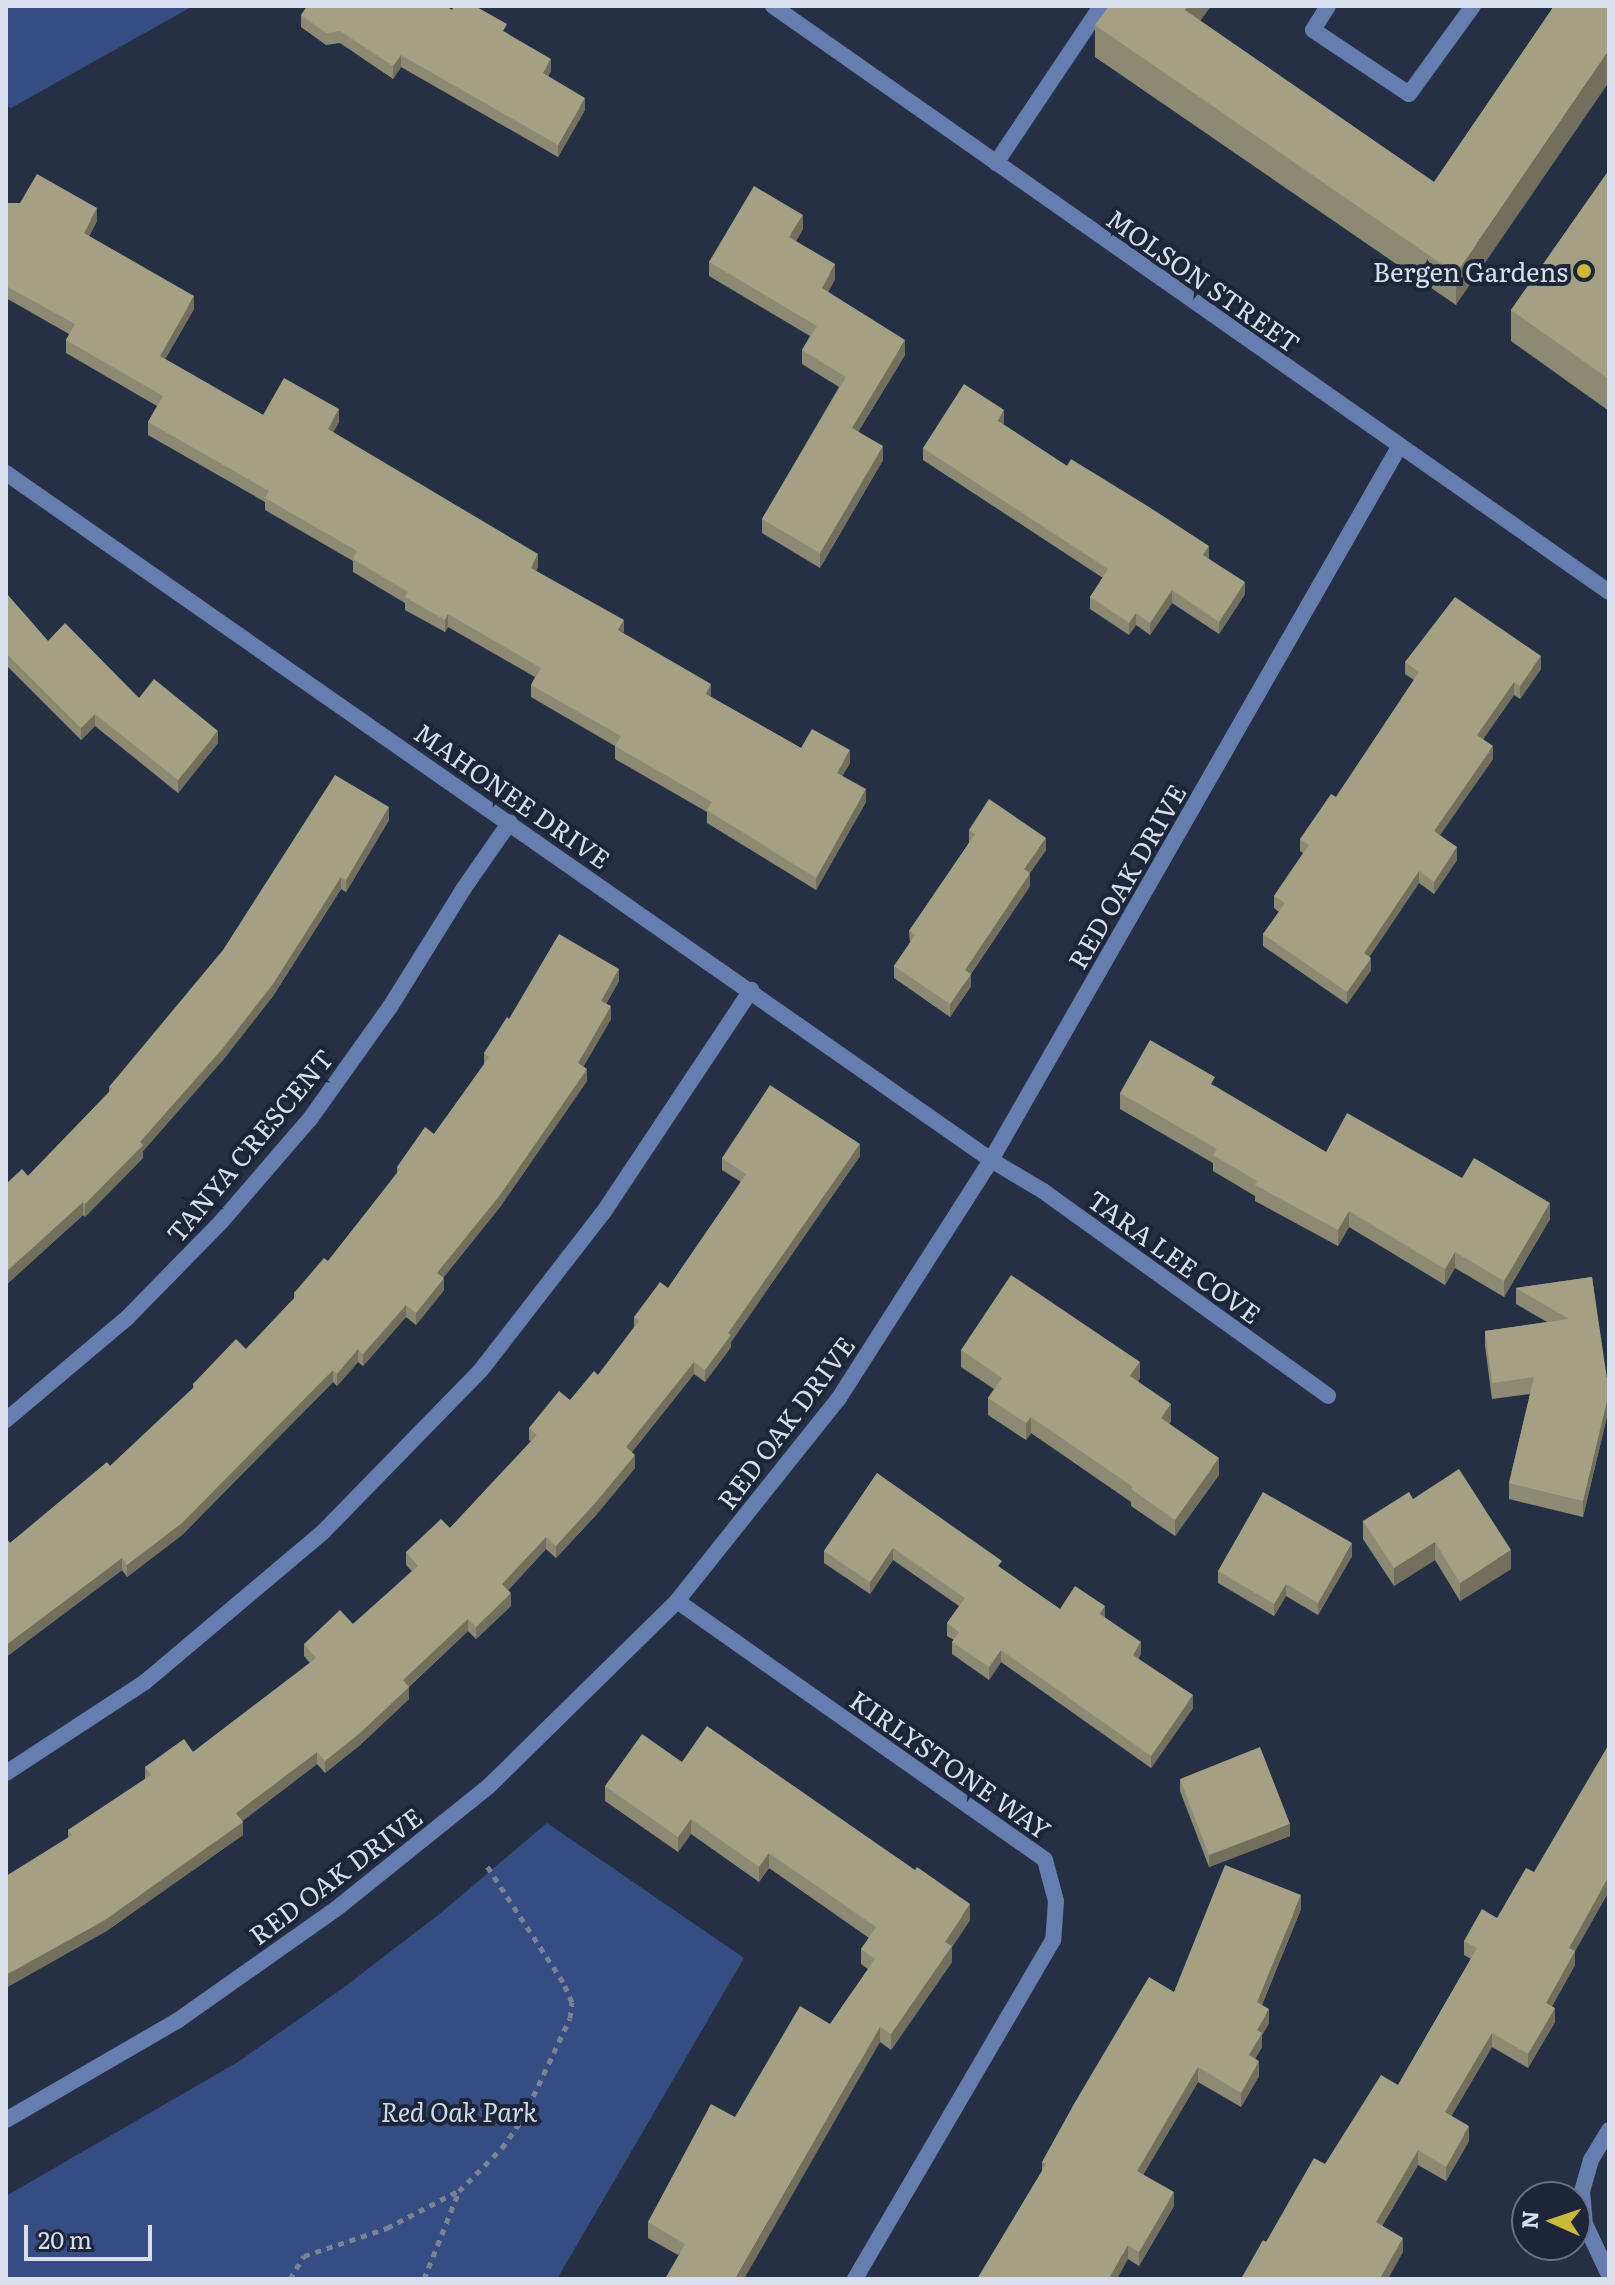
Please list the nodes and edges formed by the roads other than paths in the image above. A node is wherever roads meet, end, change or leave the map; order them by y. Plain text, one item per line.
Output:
1 (773, 6) edge
2 (1101, 6) edge
3 (1328, 6) edge
4 (1473, 6) edge
5 (996, 163) junction
6 (1399, 447) junction
7 (6, 473) edge
8 (1609, 592) edge
9 (510, 822) junction
10 (751, 990) junction
11 (991, 1160) junction
12 (1328, 1396) dead end
13 (6, 1420) edge
14 (677, 1601) junction
15 (6, 1773) edge
16 (6, 2120) edge
17 (1609, 2130) edge
18 (1609, 2275) edge
19 (855, 2279) edge

1 - 5 street, MOLSON STREET
2 - 5 street
3 - 4 street
5 - 6 street, MOLSON STREET
6 - 8 street, MOLSON STREET
6 - 11 street, RED OAK DRIVE
7 - 9 street, MAHONEE DRIVE
9 - 10 street, MAHONEE DRIVE
9 - 13 street, TANYA CRESCENT
10 - 11 street, MAHONEE DRIVE
10 - 15 street
11 - 12 street, TARA LEE COVE
11 - 14 street, RED OAK DRIVE
14 - 16 street, RED OAK DRIVE
14 - 19 street, KIRLYSTONE WAY
17 - 18 street

